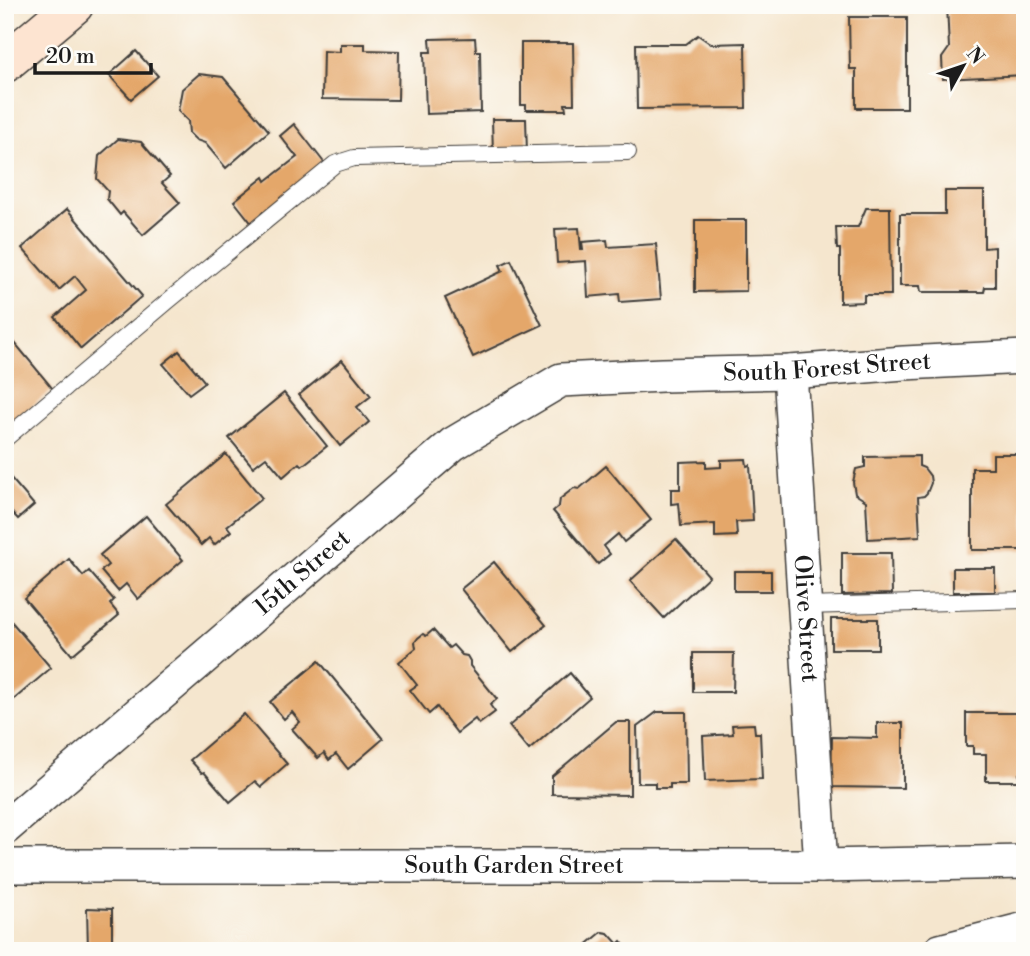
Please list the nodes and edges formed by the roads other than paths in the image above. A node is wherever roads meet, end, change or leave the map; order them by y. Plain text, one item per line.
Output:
1 (74, 5) edge
2 (5, 63) edge
3 (628, 152) dead end
4 (1025, 357) edge
5 (790, 372) junction
6 (629, 376) joint
7 (5, 439) edge
8 (1025, 600) edge
9 (805, 606) junction
10 (5, 828) edge
11 (1025, 862) edge
12 (5, 866) edge
13 (821, 866) junction
14 (1025, 929) edge
15 (940, 951) edge

1 - 2 street
3 - 7 lane
4 - 5 street, South Forest Street
5 - 6 street, South Forest Street
5 - 9 street, Olive Street
6 - 10 street, 15th Street
8 - 9 lane
9 - 13 street, Olive Street
11 - 13 street, South Garden Street
12 - 13 street, South Garden Street
14 - 15 street

